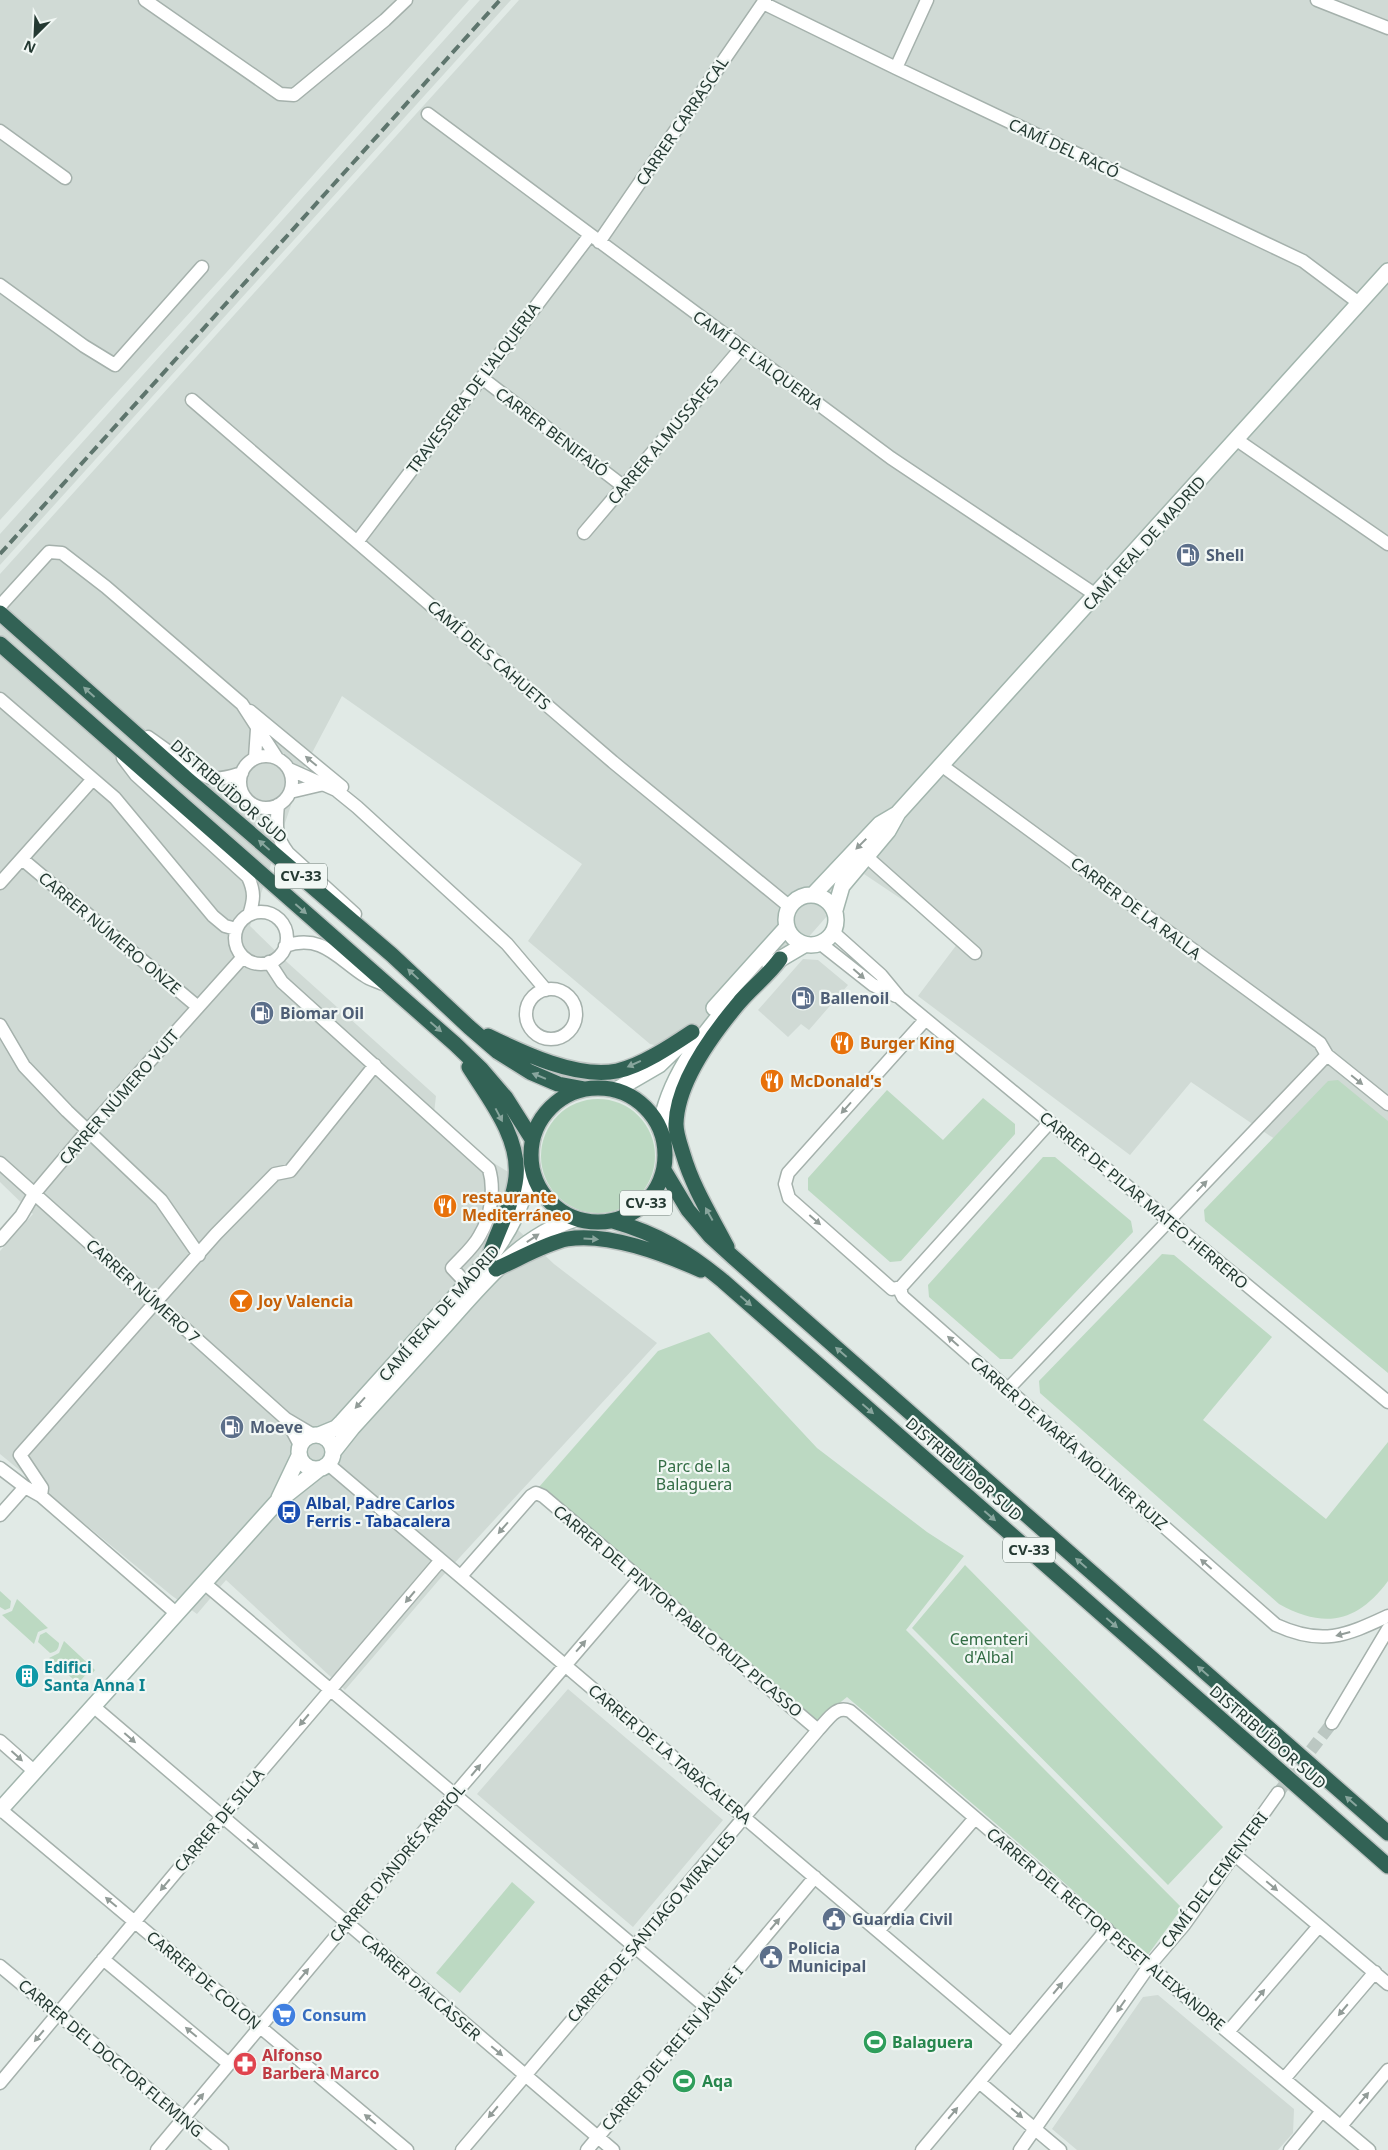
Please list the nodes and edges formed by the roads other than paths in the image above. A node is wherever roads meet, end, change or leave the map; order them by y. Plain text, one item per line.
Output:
1 (145, 0) edge
2 (406, 0) edge
3 (927, 0) edge
4 (1316, 0) edge
5 (764, 1) edge
6 (1388, 28) edge
7 (896, 68) junction
8 (428, 114) dead end
9 (0, 131) edge
10 (65, 178) dead end
11 (594, 239) junction
12 (202, 268) dead end
13 (1388, 271) edge
14 (0, 285) edge
15 (1359, 303) junction
16 (742, 348) junction
17 (482, 378) junction
18 (192, 400) dead end
19 (1237, 440) junction
20 (623, 486) junction
21 (584, 533) dead end
22 (357, 542) junction
23 (1388, 544) edge
24 (1096, 595) junction
25 (0, 606) edge
26 (0, 614) edge
27 (0, 644) edge
28 (0, 699) edge
29 (242, 704) junction
30 (116, 716) junction
31 (256, 729) junction
32 (116, 747) junction
33 (255, 758) junction
34 (277, 758) junction
35 (941, 765) junction
36 (289, 769) junction
37 (242, 773) junction
38 (93, 779) junction
39 (324, 784) junction
40 (290, 792) junction
41 (278, 805) junction
42 (357, 807) junction
43 (898, 813) junction
44 (22, 858) junction
45 (867, 858) junction
46 (0, 883) edge
47 (813, 895) junction
48 (790, 907) junction
49 (835, 910) junction
50 (248, 915) junction
51 (787, 927) junction
52 (236, 929) junction
53 (834, 932) junction
54 (821, 944) junction
55 (804, 945) junction
56 (285, 946) junction
57 (975, 954) dead end
58 (392, 955) junction
59 (243, 957) junction
60 (780, 959) junction
61 (269, 962) junction
62 (389, 986) junction
63 (546, 990) dead end
64 (900, 998) junction
65 (198, 1007) junction
66 (925, 1020) junction
67 (0, 1024) edge
68 (468, 1027) junction
69 (692, 1032) junction
70 (455, 1044) junction
71 (1327, 1055) junction
72 (375, 1065) junction
73 (585, 1089) junction
74 (616, 1090) junction
75 (1388, 1104) edge
76 (1050, 1122) junction
77 (660, 1129) junction
78 (88, 1130) junction
79 (532, 1139) junction
80 (0, 1163) edge
81 (532, 1169) junction
82 (664, 1170) junction
83 (34, 1194) junction
84 (575, 1219) junction
85 (613, 1221) junction
86 (1168, 1221) junction
87 (0, 1240) edge
88 (199, 1255) junction
89 (733, 1257) junction
90 (492, 1265) junction
91 (724, 1281) junction
92 (467, 1284) junction
93 (902, 1287) junction
94 (156, 1302) junction
95 (1008, 1389) junction
96 (1388, 1402) edge
97 (286, 1420) junction
98 (316, 1435) junction
99 (300, 1451) junction
100 (327, 1462) junction
101 (0, 1468) edge
102 (25, 1488) junction
103 (40, 1496) junction
104 (276, 1503) junction
105 (0, 1515) edge
106 (441, 1560) junction
107 (460, 1576) junction
108 (640, 1578) junction
109 (204, 1583) junction
110 (176, 1614) junction
111 (1388, 1616) edge
112 (1388, 1629) edge
113 (565, 1665) junction
114 (330, 1688) junction
115 (93, 1706) junction
116 (844, 1708) joint
117 (1332, 1723) tunnel mouth
118 (818, 1730) junction
119 (0, 1741) edge
120 (34, 1771) junction
121 (1278, 1793) tunnel mouth
122 (455, 1794) junction
123 (0, 1809) edge
124 (222, 1817) junction
125 (745, 1818) junction
126 (975, 1818) junction
127 (1388, 1833) edge
128 (1235, 1855) junction
129 (1388, 1866) edge
130 (815, 1877) junction
131 (134, 1922) junction
132 (347, 1923) junction
133 (1319, 1926) junction
134 (1107, 1929) junction
135 (878, 1931) junction
136 (635, 1946) junction
137 (103, 1959) junction
138 (0, 1966) edge
139 (1149, 1966) junction
140 (1375, 1972) junction
141 (1388, 1984) edge
142 (706, 2006) junction
143 (57, 2014) junction
144 (259, 2027) junction
145 (1228, 2032) junction
146 (1011, 2044) junction
147 (229, 2064) junction
148 (1388, 2070) edge
149 (524, 2074) junction
150 (1284, 2079) junction
151 (979, 2082) junction
152 (0, 2083) edge
153 (1322, 2111) junction
154 (184, 2118) junction
155 (1341, 2126) junction
156 (1035, 2129) junction
157 (598, 2137) junction
158 (157, 2150) edge
159 (222, 2150) edge
160 (407, 2150) edge
161 (462, 2150) edge
162 (587, 2150) edge
163 (614, 2150) edge
164 (922, 2150) edge
165 (1020, 2150) edge
166 (1060, 2150) edge
167 (1290, 2150) edge
168 (1369, 2150) edge

1 - 2 street
3 - 7 street
4 - 6 street
5 - 7 street, CAMÍ DEL RACÓ
5 - 11 street, CARRER CARRASCAL
7 - 15 street, CAMÍ DEL RACÓ
8 - 11 street, CAMÍ DE L'ALQUERIA
9 - 10 street
11 - 16 street, CAMÍ DE L'ALQUERIA
11 - 17 street, TRAVESSERA DE L'ALQUERIA
12 - 14 street
13 - 15 street, CAMÍ REAL DE MADRID
15 - 19 street, CAMÍ REAL DE MADRID
16 - 20 street, CARRER ALMUSSAFES
16 - 24 street, CAMÍ DE L'ALQUERIA
17 - 20 street, CARRER BENIFAIÓ
17 - 22 street, TRAVESSERA DE L'ALQUERIA
18 - 22 street, CAMÍ DELS CAHUETS
19 - 23 street
19 - 24 street, CAMÍ REAL DE MADRID
20 - 21 street, CARRER ALMUSSAFES
22 - 48 street, CAMÍ DELS CAHUETS
24 - 35 street, CAMÍ REAL DE MADRID
25 - 29 street
30 -> 26 highway, DISTRIBUÏDOR SUD / CV-33
27 - 32 highway, CV-33
28 - 38 street
29 - 31 street
42 -> 29 street
30 - 37 street
58 -> 30 highway, DISTRIBUÏDOR SUD / CV-33
31 - 33 street
31 - 34 street
32 - 50 street
32 -> 62 highway, CV-33
33 - 34 street
33 - 37 street
34 - 36 street
35 - 43 street, CAMÍ REAL DE MADRID
35 - 71 street, CARRER DE LA RALLA
36 - 39 street
36 - 40 street
37 - 41 street
38 - 44 street
38 - 52 street
39 - 40 street
39 - 42 street
40 - 41 street
41 - 58 street
42 - 63 street
43 - 45 street, CAMÍ REAL DE MADRID
43 -> 47 street, CAMÍ REAL DE MADRID
44 - 46 street
44 - 65 street, CARRER NÚMERO ONZE
45 - 49 street, CAMÍ REAL DE MADRID
45 - 57 street
47 - 48 street
47 - 49 street
48 - 51 street
49 - 53 street
50 - 52 street
50 - 56 street
51 - 55 street
51 - 69 street
52 - 59 street
53 - 54 street
53 - 64 street, CARRER DE PILAR MATEO HERRERO
54 - 55 street
54 -> 64 street, CARRER DE PILAR MATEO HERRERO
55 - 60 street
56 - 61 street
56 - 62 street
68 -> 58 highway, DISTRIBUÏDOR SUD / CV-33
59 - 61 street
59 - 65 street, CARRER NÚMERO VUIT
60 - 77 street
89 -> 60 highway
61 - 72 street
62 -> 70 highway, CV-33
64 - 66 street, CARRER DE PILAR MATEO HERRERO
65 - 78 street, CARRER NÚMERO VUIT
66 - 76 street, CARRER DE PILAR MATEO HERRERO
66 -> 93 street
67 - 78 street
69 -> 68 highway
73 -> 68 highway, DISTRIBUÏDOR SUD / CV-33
69 - 74 street
70 - 79 highway, CV-33
70 -> 90 highway
71 -> 75 street, CARRER DE LA RALLA
86 -> 71 street
72 - 88 street
72 - 92 street
73 - 74 highway, CV-33
73 - 79 highway, CV-33
74 - 77 highway, CV-33
76 - 86 street, CARRER DE PILAR MATEO HERRERO
76 - 93 street
77 - 82 highway, CV-33
78 - 83 street, CARRER NÚMERO VUIT
78 - 88 street
79 - 81 highway, CV-33
80 - 83 street, CARRER NÚMERO 7
81 - 84 highway, CV-33
81 - 90 street, CAMÍ REAL DE MADRID
82 - 85 highway, CV-33
82 - 89 highway, DISTRIBUÏDOR SUD / CV-33
83 - 87 street, CARRER NÚMERO VUIT
83 - 94 street, CARRER NÚMERO 7
84 - 85 highway, CV-33
90 -> 84 street, CAMÍ REAL DE MADRID
85 - 91 highway, DISTRIBUÏDOR SUD / CV-33
86 - 95 street
86 - 96 street, CARRER DE PILAR MATEO HERRERO
88 - 94 street
127 -> 89 highway, DISTRIBUÏDOR SUD / CV-33
90 -> 91 highway
90 - 92 street, CAMÍ REAL DE MADRID
90 - 100 street, CAMÍ REAL DE MADRID
91 -> 129 highway, DISTRIBUÏDOR SUD / CV-33
92 -> 98 street, CAMÍ REAL DE MADRID
95 -> 93 street, CARRER DE MARÍA MOLINER RUIZ
94 - 97 street, CARRER NÚMERO 7
94 - 103 street
111 -> 95 street, CARRER DE MARÍA MOLINER RUIZ
97 - 98 street, CARRER NÚMERO 7
97 - 99 street, CARRER NÚMERO 7
98 - 99 street
98 - 100 street
99 - 100 street
99 - 104 street
100 - 104 street, CAMÍ REAL DE MADRID
100 - 106 street, CARRER DE LA TABACALERA
101 - 102 street
102 - 103 street
102 - 105 street
103 - 110 street
104 - 109 street
106 - 107 street, CARRER DE LA TABACALERA
106 -> 114 street, CARRER DE SILLA
108 -> 107 street, CARRER DEL PINTOR PABLO RUIZ PICASSO
107 - 113 street, CARRER DE LA TABACALERA
113 -> 108 street, CARRER D'ANDRÉS ARBIOL
108 - 118 street, CARRER DEL PINTOR PABLO RUIZ PICASSO
109 - 110 street
109 - 114 street
110 - 115 street
112 - 117 street
122 -> 113 street, CARRER D'ANDRÉS ARBIOL
113 - 125 street, CARRER DE LA TABACALERA
114 - 122 street
114 -> 124 street, CARRER DE SILLA
115 - 120 street
115 -> 124 street, CARRER D'ALCÀSSER
116 - 118 street, CARRER DE SANTIAGO MIRALLES
116 - 126 street, CARRER DEL RECTOR PESET ALEIXANDRE
118 - 125 street, CARRER DE SANTIAGO MIRALLES
119 -> 120 street
120 - 123 street
121 - 128 street, CAMÍ DEL CEMENTERI
122 - 132 street, CARRER D'ANDRÉS ARBIOL
122 - 136 street
131 -> 123 street, CARRER DE COLON
124 -> 131 street, CARRER DE SILLA
124 -> 132 street, CARRER D'ALCÀSSER
125 - 130 street, CARRER DE LA TABACALERA
125 - 136 street, CARRER DE SANTIAGO MIRALLES
126 - 134 street, CARRER DEL RECTOR PESET ALEIXANDRE
126 - 135 street
128 -> 133 street
128 - 139 street, CAMÍ DEL CEMENTERI
130 - 135 street, CARRER DE LA TABACALERA
142 -> 130 street, CARRER DEL REI EN JAUME I
131 - 137 street, CARRER DE SILLA
131 - 144 street, CARRER DE COLON
144 -> 132 street, CARRER D'ANDRÉS ARBIOL
132 -> 149 street, CARRER D'ALCÀSSER
133 - 140 street
145 -> 133 street
134 - 139 street, CARRER DEL RECTOR PESET ALEIXANDRE
146 -> 134 street
135 - 146 street, CARRER DE LA TABACALERA
136 - 142 street
136 - 149 street, CARRER DE SANTIAGO MIRALLES
137 - 143 street, CARRER DE SILLA
147 -> 137 street
138 - 143 street, CARRER DEL DOCTOR FLEMING
139 - 145 street, CARRER DEL RECTOR PESET ALEIXANDRE
139 -> 156 street, CAMÍ DEL CEMENTERI
140 - 141 street
140 -> 150 street
142 - 157 street, CARRER DEL REI EN JAUME I
143 -> 152 street, CARRER DE SILLA
143 - 154 street, CARRER DEL DOCTOR FLEMING
144 - 147 street, CARRER D'ANDRÉS ARBIOL
160 -> 144 street, CARRER DE COLON
145 - 150 street, CARRER DEL RECTOR PESET ALEIXANDRE
146 - 151 street
154 -> 147 street, CARRER D'ANDRÉS ARBIOL
155 -> 148 street
149 - 157 street, CARRER D'ALCÀSSER
149 -> 161 street, CARRER DE SANTIAGO MIRALLES
150 - 153 street, CARRER DEL RECTOR PESET ALEIXANDRE
151 -> 156 street
164 -> 151 street
153 - 155 street, CARRER DEL RECTOR PESET ALEIXANDRE
153 - 167 street
154 - 158 street, CARRER D'ANDRÉS ARBIOL
154 - 159 street, CARRER DEL DOCTOR FLEMING
155 - 168 street, CARRER DEL RECTOR PESET ALEIXANDRE
156 - 165 street, CAMÍ DEL CEMENTERI
156 - 166 street
157 - 162 street, CARRER DEL REI EN JAUME I
157 - 163 street, CARRER D'ALCÀSSER

